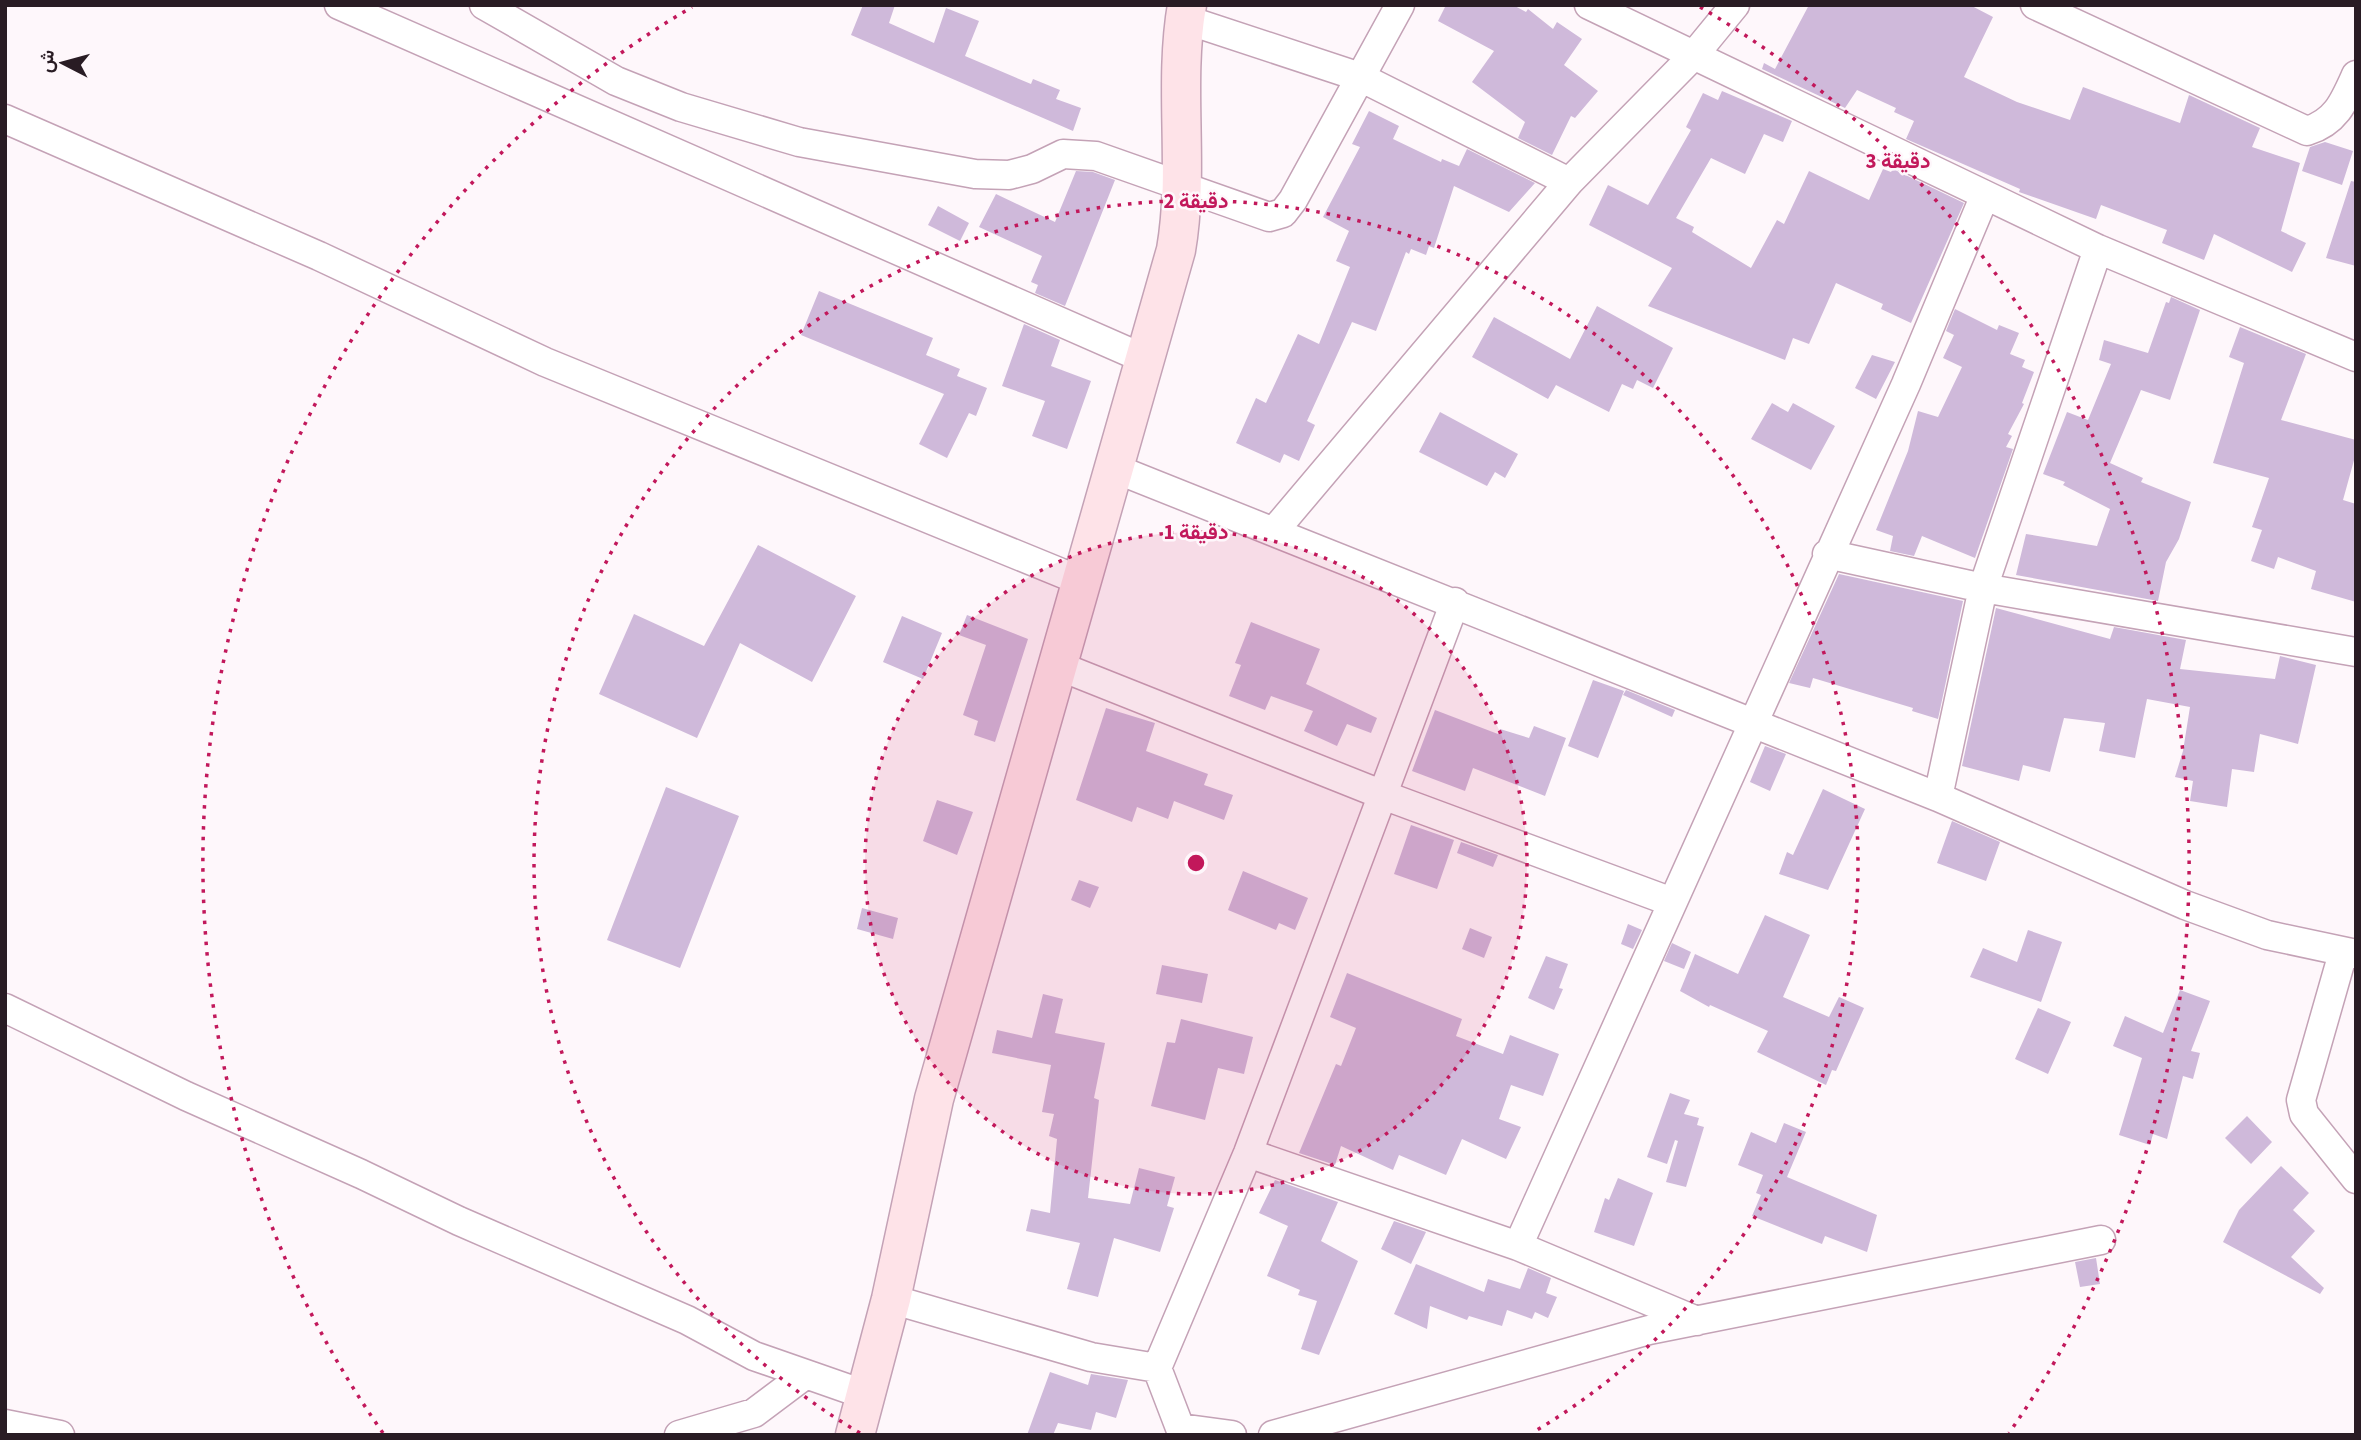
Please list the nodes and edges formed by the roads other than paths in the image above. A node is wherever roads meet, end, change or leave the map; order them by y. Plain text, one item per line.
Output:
1 (338, 5) edge
2 (484, 5) edge
3 (1400, 5) edge
4 (1590, 5) edge
5 (1735, 5) edge
6 (2048, 9) edge
7 (1185, 12) edge
8 (1694, 55) junction
9 (2356, 75) edge
10 (1360, 77) junction
11 (5, 119) edge
12 (1569, 183) junction
13 (1182, 186) junction
14 (1985, 195) junction
15 (2098, 249) junction
16 (2356, 357) edge
17 (1145, 359) junction
18 (1116, 469) junction
19 (1275, 530) junction
20 (1827, 554) junction
21 (1081, 581) junction
22 (1983, 588) junction
23 (1455, 602) junction
24 (2356, 652) edge
25 (1059, 666) junction
26 (1752, 722) junction
27 (1383, 795) junction
28 (1938, 797) junction
29 (1672, 902) junction
30 (2349, 953) edge
31 (5, 1008) edge
32 (1248, 1153) junction
33 (2356, 1179) edge
34 (2101, 1240) dead end
35 (1518, 1246) junction
36 (891, 1299) junction
37 (1697, 1321) junction
38 (1157, 1368) junction
39 (806, 1374) junction
40 (863, 1394) junction
41 (5, 1424) edge
42 (60, 1435) edge
43 (679, 1435) edge
44 (855, 1435) edge
45 (1232, 1435) edge
46 (1273, 1435) edge

1 - 17 street
2 - 13 street
3 - 10 street
4 - 8 street
5 - 8 street
6 - 9 street
7 - 10 street
7 - 13 street
8 - 12 street
8 - 14 street
10 - 12 street
10 - 13 street
11 - 21 street
12 - 19 street
13 - 17 street
14 - 15 street
14 - 20 street
15 - 16 street
15 - 22 street
17 - 18 street
18 - 19 street
18 - 21 street
19 - 23 street
20 - 22 street
20 - 26 street
21 - 25 street
22 - 24 street
22 - 28 street
23 - 26 street
23 - 27 street
25 - 27 street
25 - 36 street
26 - 28 street
26 - 29 street
27 - 29 street
27 - 32 street
28 - 30 street
29 - 35 street
30 - 33 street
31 - 39 street
32 - 35 street
32 - 38 street
34 - 37 street
35 - 37 street
36 - 38 street
36 - 40 street
37 - 46 street
38 - 45 street
39 - 40 street
39 - 43 street
40 - 44 street
41 - 42 street

